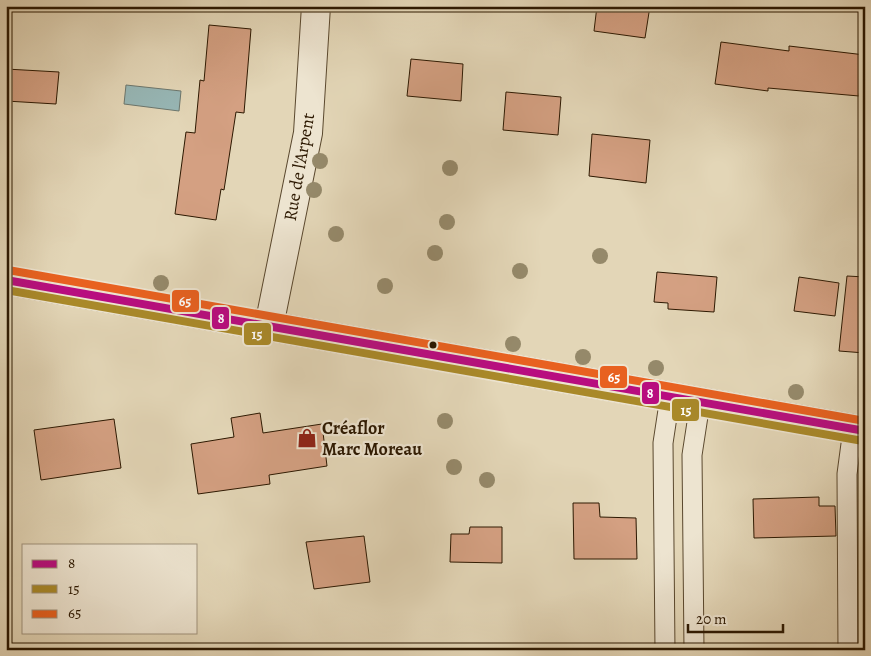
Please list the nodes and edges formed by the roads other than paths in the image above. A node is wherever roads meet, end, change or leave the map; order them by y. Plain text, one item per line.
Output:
1 (316, 6) edge
2 (6, 280) edge
3 (268, 326) junction
4 (670, 397) junction
5 (700, 403) junction
6 (859, 430) edge
7 (665, 650) edge
8 (694, 650) edge
9 (848, 650) edge

1 - 3 main road, Rue de l'Arpent
2 - 3 main road
3 - 4 main road
4 - 5 main road
4 - 7 lane
5 - 6 main road
5 - 8 lane
6 - 9 lane

